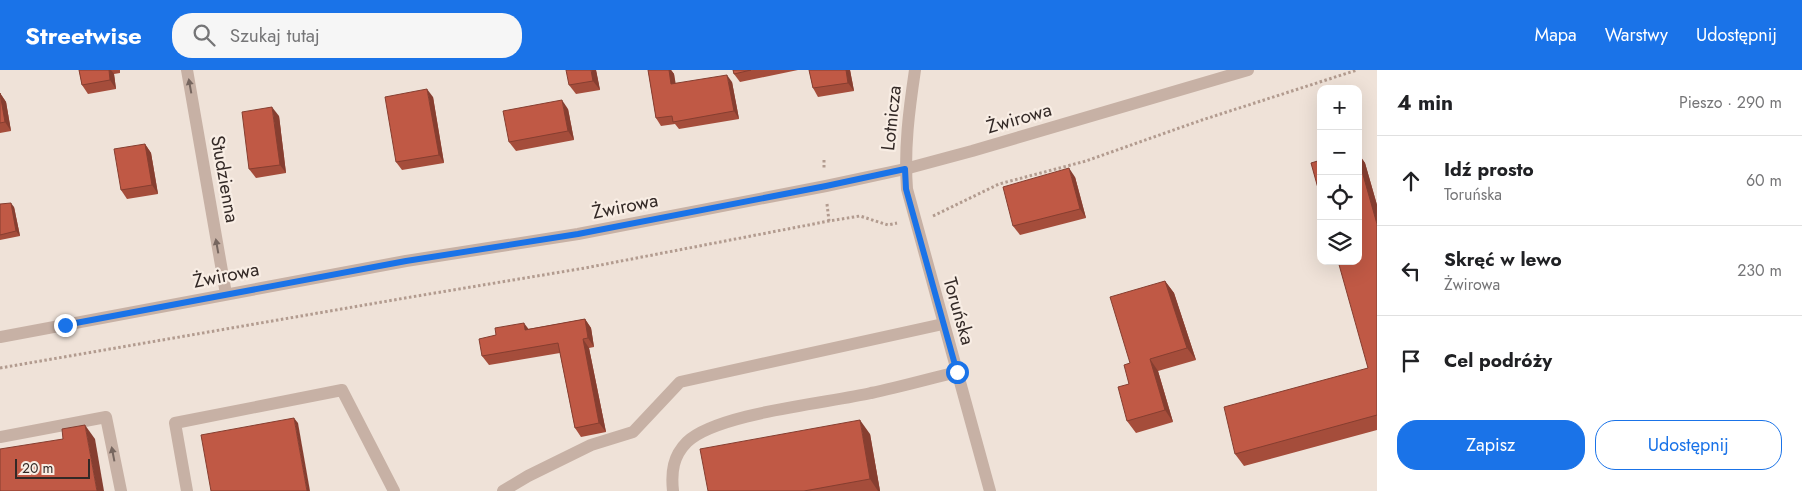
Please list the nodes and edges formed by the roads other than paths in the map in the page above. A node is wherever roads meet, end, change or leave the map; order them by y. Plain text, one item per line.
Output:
1 (187, 70) edge
2 (915, 70) edge
3 (1248, 70) edge
4 (905, 169) junction
5 (226, 294) junction
6 (943, 324) junction
7 (0, 336) edge
8 (957, 372) junction
9 (0, 437) edge
10 (121, 491) edge
11 (187, 491) edge
12 (394, 491) edge
13 (503, 491) edge
14 (673, 491) edge
15 (990, 491) edge

5 -> 1 street, Studzienna
2 - 4 street, Lotnicza
3 - 4 street, Żwirowa
4 - 5 street, Żwirowa
4 - 6 street, Toruńska
5 - 7 street, Żwirowa
6 - 8 street, Toruńska
6 - 13 street
8 - 14 street
8 - 15 street, Toruńska
10 -> 9 street
11 - 12 street

